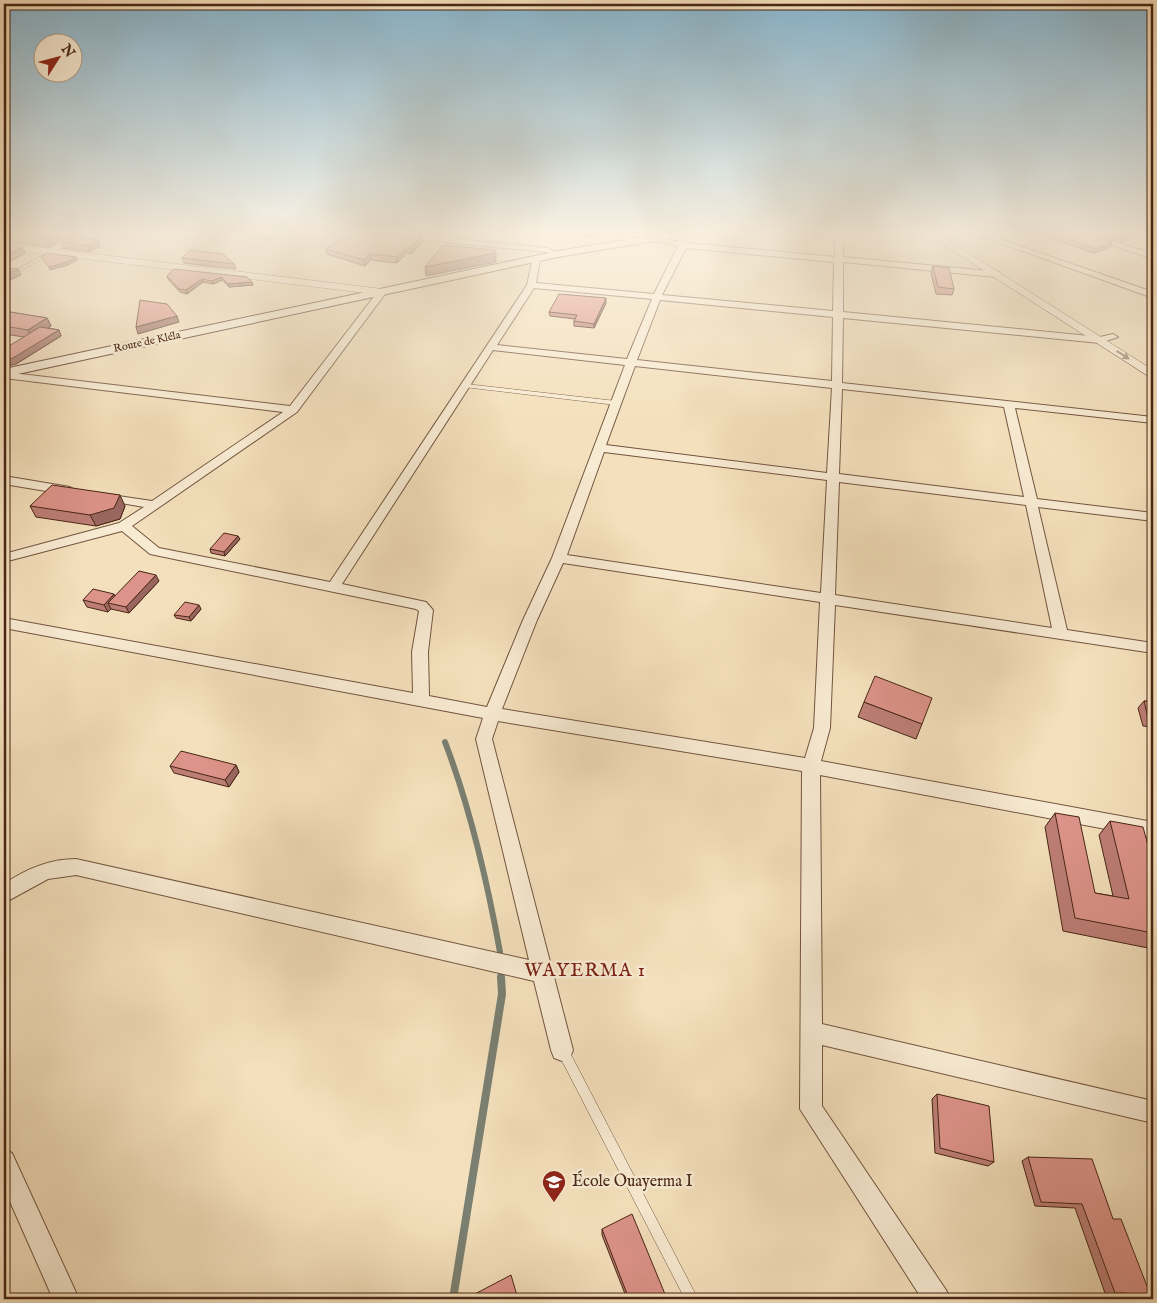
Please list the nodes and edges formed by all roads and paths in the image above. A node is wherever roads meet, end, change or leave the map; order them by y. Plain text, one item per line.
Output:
1 (364, 296) edge
2 (379, 296) edge
3 (524, 296) edge
4 (644, 296) edge
5 (838, 296) edge
6 (1030, 296) edge
7 (1048, 296) edge
8 (657, 297) junction
9 (838, 314) junction
10 (1114, 337) junction
11 (1100, 340) junction
12 (492, 347) junction
13 (630, 362) junction
14 (1153, 363) edge
15 (4, 374) edge
16 (1153, 375) edge
17 (838, 385) junction
18 (466, 386) junction
19 (616, 402) junction
20 (1009, 404) junction
21 (294, 410) junction
22 (1153, 420) edge
23 (599, 448) junction
24 (833, 477) junction
25 (4, 480) edge
26 (1032, 502) junction
27 (155, 505) junction
28 (1153, 516) edge
29 (124, 526) junction
30 (4, 558) edge
31 (559, 558) junction
32 (333, 588) junction
33 (828, 597) junction
34 (4, 623) edge
35 (1061, 634) junction
36 (1153, 648) edge
37 (421, 701) junction
38 (492, 714) junction
39 (811, 766) junction
40 (1153, 830) edge
41 (4, 894) edge
42 (542, 973) junction
43 (811, 1032) junction
44 (562, 1050) joint
45 (1153, 1112) edge
46 (4, 1161) edge
47 (66, 1299) edge
48 (692, 1299) edge
49 (937, 1299) edge

1 - 15 main road, Route de Kléla
2 - 21 street
3 - 12 street
4 - 8 street
5 - 9 street
6 - 11 street
7 - 10 street
8 - 9 street
8 - 13 street
9 - 11 street
9 - 17 street
10 - 11 street
10 - 14 street
11 -> 16 street
12 - 13 street
12 - 18 street
13 - 17 street
13 - 19 street
15 - 21 street
17 - 20 street
17 - 24 street
18 - 19 lane
18 - 32 street
19 - 23 street
20 - 22 street
20 - 26 street
21 - 27 street
23 - 24 street
23 - 31 street
24 - 26 street
24 - 33 street
25 - 27 street
26 - 28 street
26 - 35 street
27 - 29 street
29 - 30 street
29 - 32 street
31 - 33 street
31 - 38 street
32 - 37 street
33 - 35 street
33 - 39 street
34 - 37 street
35 - 36 street
37 - 38 street
38 - 39 street
38 - 42 street
39 - 40 street
39 - 43 street
41 - 42 street
42 - 44 street
43 - 45 street
43 - 49 street
44 - 48 lane
46 - 47 street

